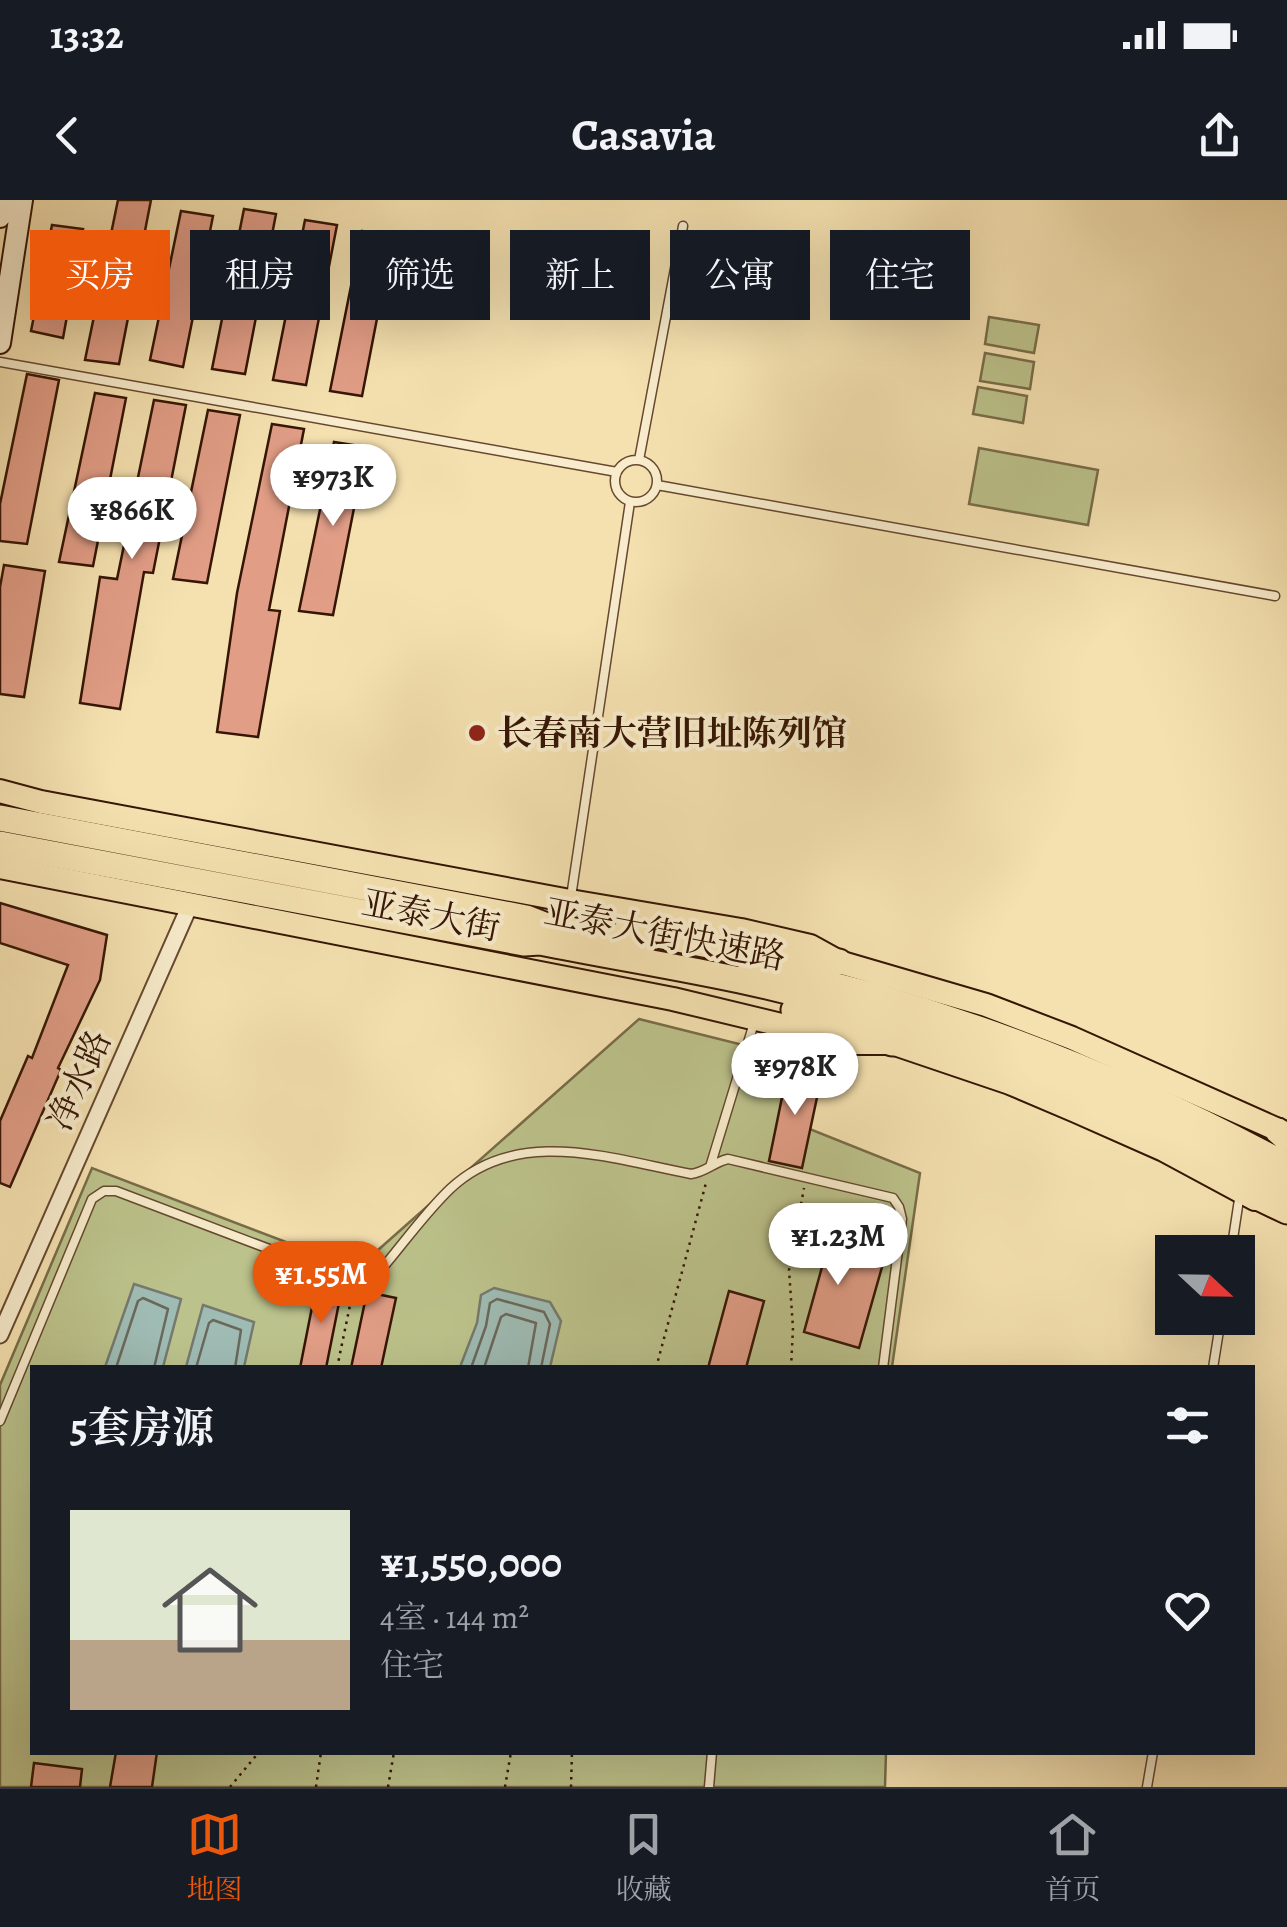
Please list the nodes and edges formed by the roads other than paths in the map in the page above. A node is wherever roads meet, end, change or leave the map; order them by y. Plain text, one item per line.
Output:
1 (2, 200) edge
2 (22, 200) edge
3 (0, 217) edge
4 (684, 226) dead end
5 (0, 343) edge
6 (0, 362) edge
7 (640, 460) junction
8 (616, 472) junction
9 (658, 485) junction
10 (630, 502) junction
11 (1275, 596) dead end
12 (0, 791) edge
13 (0, 818) edge
14 (0, 844) edge
15 (0, 867) edge
16 (242, 878) junction
17 (570, 902) junction
18 (190, 904) junction
19 (525, 931) junction
20 (839, 962) junction
21 (756, 1018) junction
22 (892, 1043) junction
23 (1284, 1135) edge
24 (1287, 1166) edge
25 (710, 1168) junction
26 (1240, 1189) junction
27 (1287, 1191) edge
28 (1287, 1211) edge
29 (1287, 1222) edge
30 (1233, 1235) edge
31 (0, 1334) edge
32 (1218, 1335) edge
33 (883, 1365) edge
34 (1213, 1365) edge
35 (0, 1420) edge
36 (712, 1755) edge
37 (1152, 1755) edge
38 (709, 1787) edge
39 (1147, 1787) edge

1 - 3 main road
2 - 5 main road
4 - 7 lane
6 - 8 lane
7 - 8 lane
7 - 9 lane
8 - 10 lane
9 - 10 lane
9 - 11 lane
10 - 17 lane
12 - 17 main road, 亚泰大街
13 - 16 highway, 亚泰大街快速路
14 - 16 highway, 亚泰大街快速路
15 - 18 main road, 亚泰大街
16 - 19 highway, 亚泰大街快速路
17 - 20 main road, 亚泰大街
18 - 21 main road, 亚泰大街
18 - 31 street, 净水路
19 - 20 highway
19 - 22 highway
19 - 24 highway, 亚泰大街快速路
19 - 27 highway, 亚泰大街快速路
20 - 23 main road, 亚泰大街
21 - 22 main road, 亚泰大街
21 - 25 lane
22 - 26 main road, 亚泰大街
25 - 33 lane
25 - 35 lane
26 - 28 highway
26 - 29 main road, 亚泰大街
26 - 30 lane
32 - 34 lane
36 - 38 lane
37 - 39 lane

